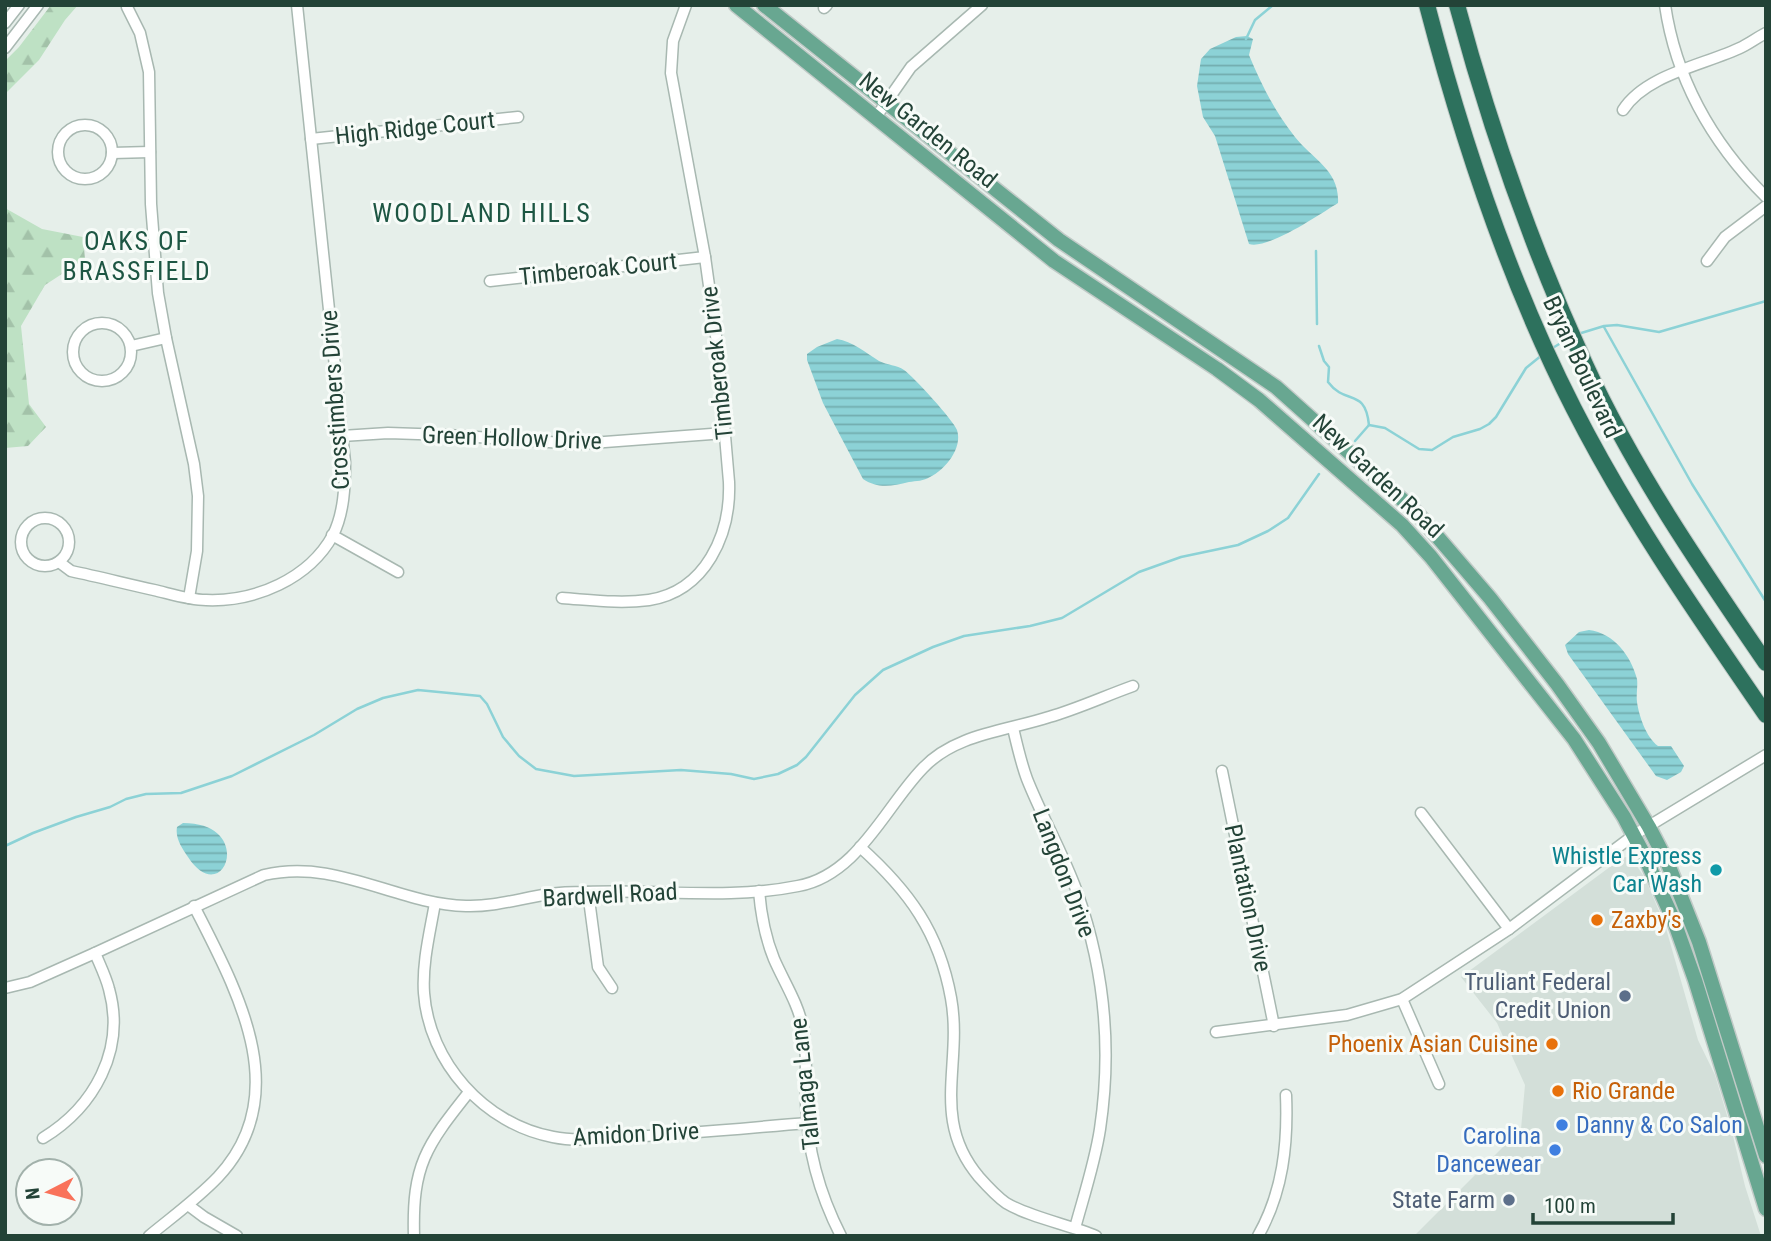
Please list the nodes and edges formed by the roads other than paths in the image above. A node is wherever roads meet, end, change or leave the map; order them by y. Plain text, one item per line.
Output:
1 (19, 5) edge
2 (38, 5) edge
3 (297, 5) edge
4 (686, 5) edge
5 (736, 5) edge
6 (764, 5) edge
7 (982, 5) edge
8 (1427, 5) edge
9 (1457, 5) edge
10 (1665, 5) edge
11 (126, 6) edge
12 (5, 23) edge
13 (1766, 33) edge
14 (5, 48) edge
15 (1682, 71) junction
16 (888, 102) junction
17 (1623, 110) dead end
18 (518, 117) dead end
19 (876, 117) junction
20 (311, 139) junction
21 (935, 141) junction
22 (150, 152) junction
23 (112, 153) junction
24 (924, 156) junction
25 (1766, 197) edge
26 (1766, 206) edge
27 (705, 257) junction
28 (1707, 261) dead end
29 (490, 281) dead end
30 (1119, 306) junction
31 (1165, 313) junction
32 (1166, 336) junction
33 (166, 338) junction
34 (1209, 342) junction
35 (131, 346) junction
36 (1217, 369) junction
37 (1259, 376) junction
38 (725, 433) junction
39 (342, 436) junction
40 (332, 535) junction
41 (59, 562) junction
42 (398, 572) dead end
43 (189, 598) junction
44 (562, 598) dead end
45 (1495, 636) junction
46 (1766, 663) edge
47 (1546, 670) junction
48 (1133, 686) dead end
49 (1766, 715) edge
50 (1013, 728) junction
51 (1766, 755) edge
52 (1222, 771) dead end
53 (1421, 813) dead end
54 (1649, 827) junction
55 (1634, 835) junction
56 (860, 847) junction
57 (759, 891) junction
58 (588, 892) junction
59 (435, 903) junction
60 (194, 906) junction
61 (1509, 929) junction
62 (95, 953) junction
63 (5, 988) edge
64 (612, 988) dead end
65 (1402, 999) junction
66 (1274, 1026) junction
67 (1216, 1032) dead end
68 (1439, 1084) dead end
69 (469, 1092) junction
70 (1286, 1095) dead end
71 (807, 1123) junction
72 (43, 1138) dead end
73 (1766, 1156) edge
74 (188, 1205) junction
75 (1766, 1209) edge
76 (1076, 1228) junction
77 (149, 1236) edge
78 (237, 1236) edge
79 (414, 1236) edge
80 (841, 1236) edge
81 (1096, 1236) edge
82 (1258, 1236) edge

1 - 12 street
2 - 14 street
3 - 20 street, Crosstimbers Drive
4 - 27 street, Timberoak Drive
5 - 19 main road, New Garden Road
6 - 16 main road, New Garden Road
7 - 16 street
8 - 49 highway, Bryan Boulevard
9 - 46 highway, Bryan Boulevard
10 - 15 street
11 - 22 street
13 - 15 street
15 - 17 street
15 - 25 street
16 - 19 street
16 - 21 main road, New Garden Road
18 - 20 street, High Ridge Court
19 - 24 main road, New Garden Road
20 - 39 street, Crosstimbers Drive
21 - 24 main road
21 - 31 main road, New Garden Road
22 - 23 street
22 - 33 street
23 - 23 street
24 - 30 main road, New Garden Road
26 - 28 street
27 - 29 street, Timberoak Court
27 - 38 street, Timberoak Drive
30 - 31 main road
30 - 32 main road, New Garden Road
31 - 34 main road, New Garden Road
32 - 34 main road
32 - 36 main road, New Garden Road
33 - 35 street
33 - 43 street
34 - 37 main road, New Garden Road
35 - 35 street
36 - 37 main road
36 - 45 main road, New Garden Road
37 - 47 main road, New Garden Road
38 - 39 street, Green Hollow Drive
38 - 44 street, Timberoak Drive
39 - 40 street, Crosstimbers Drive
40 - 42 street
40 - 43 street, Crosstimbers Drive
41 - 41 street, Crosstimbers Drive
41 - 43 street, Crosstimbers Drive
45 - 47 main road
45 - 55 main road, New Garden Road
47 - 54 main road, New Garden Road
48 - 50 street, Bardwell Road
50 - 56 street, Bardwell Road
50 - 76 street, Langdon Drive
51 - 54 street
52 - 66 street, Plantation Drive
53 - 61 street
54 - 55 street
54 - 73 main road, New Garden Road
55 - 61 street
55 - 75 main road, New Garden Road
56 - 57 street, Bardwell Road
56 - 76 street
57 - 58 street, Bardwell Road
57 - 71 street, Talmaga Lane
58 - 59 street, Bardwell Road
58 - 64 street
59 - 60 street, Bardwell Road
59 - 69 street, Amidon Drive
60 - 62 street, Bardwell Road
60 - 74 street
61 - 65 street
62 - 63 street, Bardwell Road
62 - 72 street
65 - 66 street
65 - 68 street
66 - 67 street
69 - 71 street, Amidon Drive
69 - 79 street
70 - 82 street
71 - 80 street, Talmaga Lane
74 - 77 street
74 - 78 street
76 - 81 street

